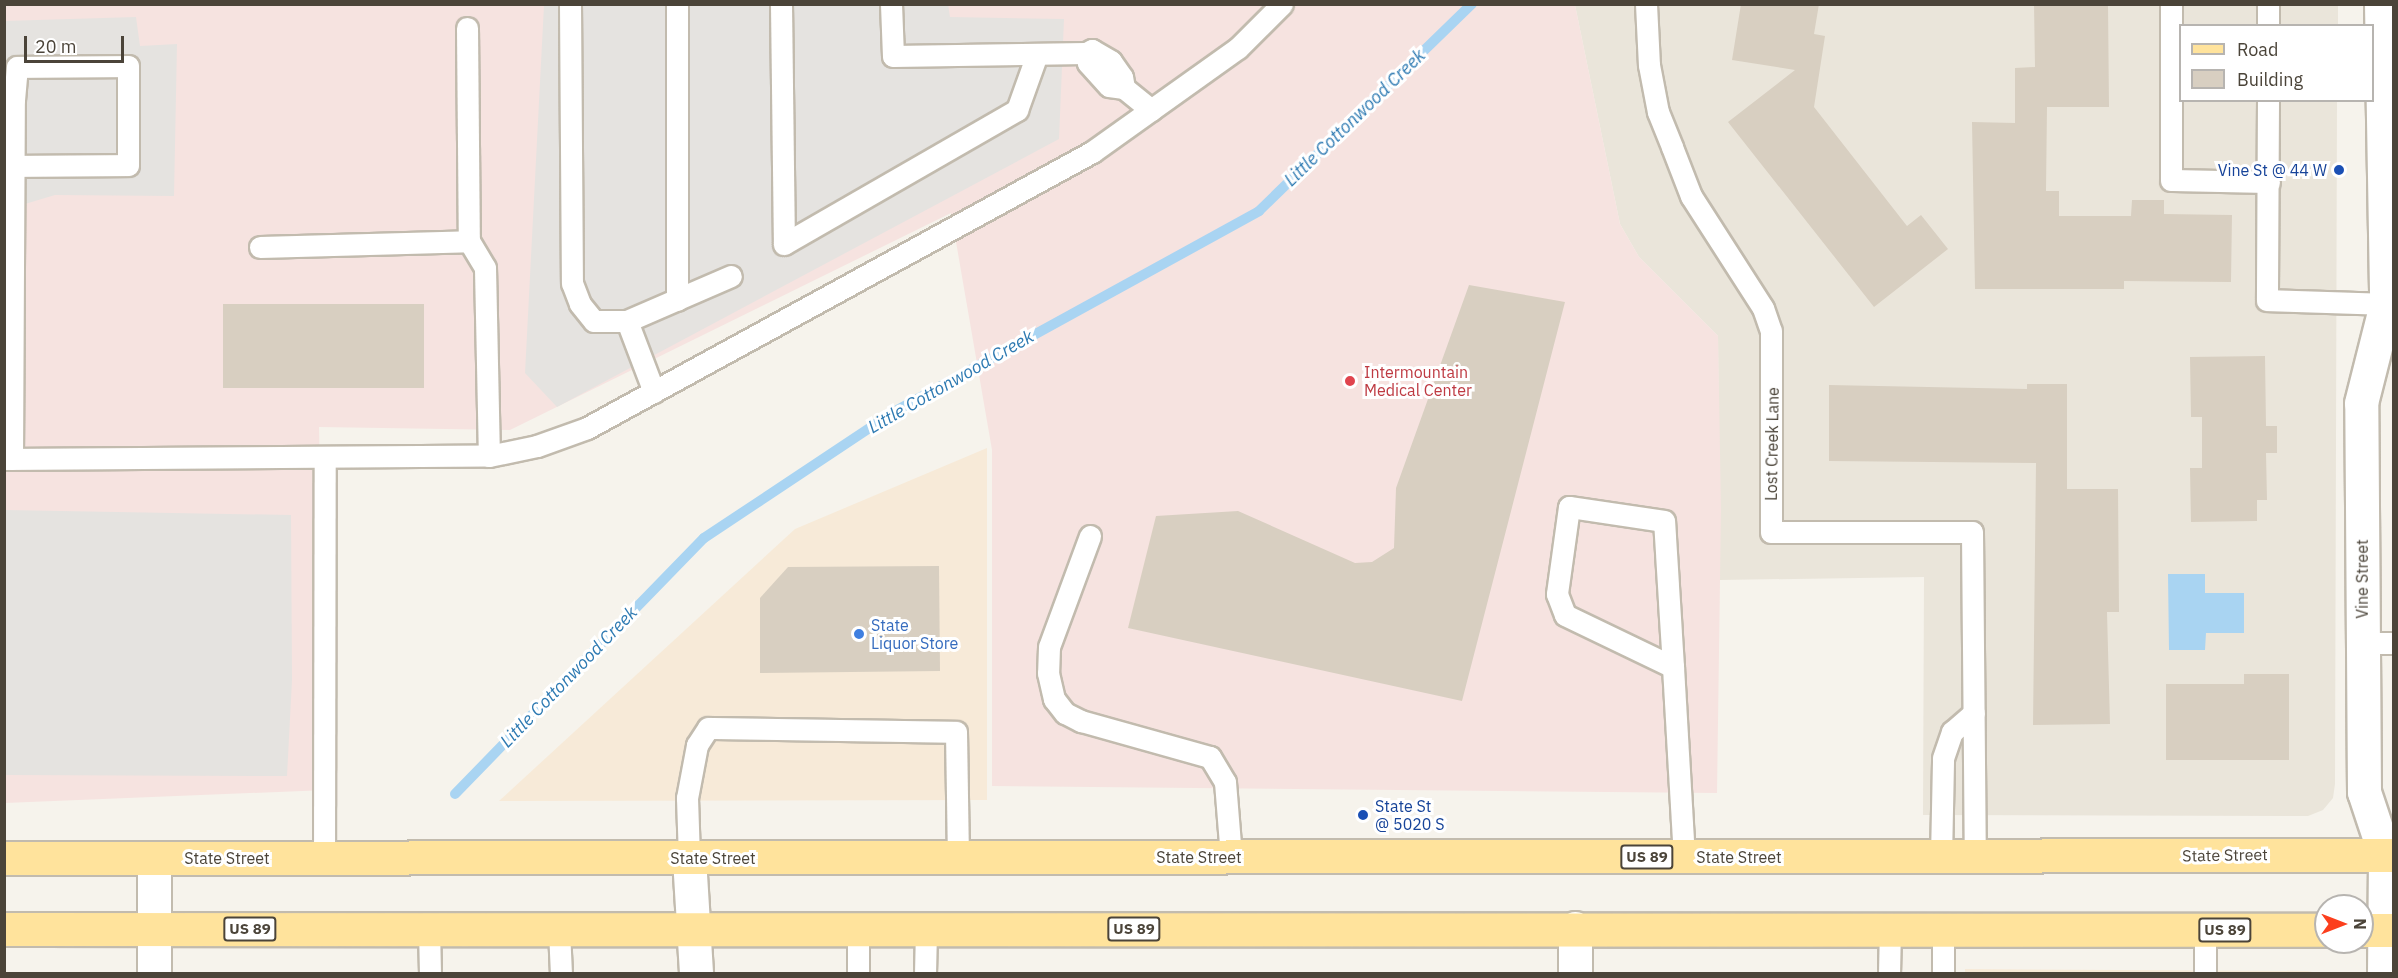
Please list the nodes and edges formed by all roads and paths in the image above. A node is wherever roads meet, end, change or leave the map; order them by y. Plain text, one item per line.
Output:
1 (570, 4) edge
2 (677, 4) edge
3 (781, 4) edge
4 (891, 4) edge
5 (1281, 4) edge
6 (1646, 4) edge
7 (2171, 4) edge
8 (2268, 4) edge
9 (2381, 4) edge
10 (2268, 24) edge
11 (466, 28) dead end
12 (1037, 54) junction
13 (2388, 68) edge
14 (2268, 102) edge
15 (1151, 110) junction
16 (14, 166) junction
17 (2269, 182) junction
18 (469, 241) junction
19 (260, 247) dead end
20 (731, 276) dead end
21 (677, 300) junction
22 (2391, 312) edge
23 (627, 321) junction
24 (654, 392) junction
25 (489, 456) junction
26 (8, 459) edge
27 (325, 459) junction
28 (1090, 536) dead end
29 (2378, 643) edge
30 (1673, 667) junction
31 (1974, 713) junction
32 (2391, 849) edge
33 (1231, 857) junction
34 (1684, 857) junction
35 (1941, 857) junction
36 (1975, 857) junction
37 (4, 858) edge
38 (154, 858) junction
39 (324, 858) junction
40 (689, 858) junction
41 (958, 858) junction
42 (1575, 928) junction
43 (1890, 928) junction
44 (1943, 928) junction
45 (4, 929) edge
46 (154, 929) junction
47 (429, 929) junction
48 (693, 929) junction
49 (926, 929) junction
50 (559, 930) junction
51 (858, 930) junction
52 (2205, 930) junction
53 (2314, 930) edge
54 (2380, 930) edge
55 (154, 974) edge
56 (430, 974) edge
57 (561, 974) edge
58 (696, 974) edge
59 (858, 974) edge
60 (925, 974) edge
61 (1575, 974) edge
62 (1889, 974) edge
63 (1943, 974) edge
64 (2205, 974) edge
65 (2384, 974) edge

1 - 23 lane
2 - 21 lane
3 - 12 lane
4 - 12 lane
5 - 15 lane
6 - 31 lane, Lost Creek Lane
7 - 17 lane
8 - 10 lane
9 - 13 street, Vine Street
11 - 18 lane
12 - 15 lane
13 - 22 street, Vine Street
14 - 17 lane
15 - 24 lane
16 - 16 lane
16 - 26 lane
17 - 22 lane
18 - 19 lane
18 - 25 lane
20 - 21 lane
21 - 23 lane
22 - 29 street, Vine Street
23 - 24 lane
24 - 25 lane
25 - 27 lane
26 - 27 lane
27 - 39 lane
28 - 33 lane
29 - 32 street, Vine Street
30 - 30 lane
30 - 34 lane
31 - 35 lane
31 - 36 lane, Lost Creek Lane
32 - 36 main road, State Street / US 89
32 - 54 street, Vine Street
33 - 34 main road, State Street / US 89
33 - 41 main road, State Street / US 89
34 - 35 main road, State Street / US 89
35 - 36 main road, State Street / US 89
37 - 38 main road, State Street / US 89
38 - 39 main road, State Street / US 89
38 - 46 street
39 - 40 main road, State Street / US 89
40 - 41 main road, State Street / US 89
40 - 41 lane
40 - 48 street
42 - 43 main road, US 89
42 - 49 main road, US 89
42 - 61 street
43 - 44 main road, US 89
43 - 62 lane
44 - 52 main road, US 89
44 - 63 lane
45 - 46 main road, US 89
46 - 47 main road, US 89
46 - 55 street
47 - 50 main road, US 89
47 - 56 lane
48 - 50 main road, US 89
48 - 51 main road, US 89
48 - 58 street
49 - 51 main road, US 89
49 - 60 lane
50 - 57 lane
51 - 59 lane
52 - 53 main road, US 89
52 - 64 lane
54 - 65 street, Vine Street

